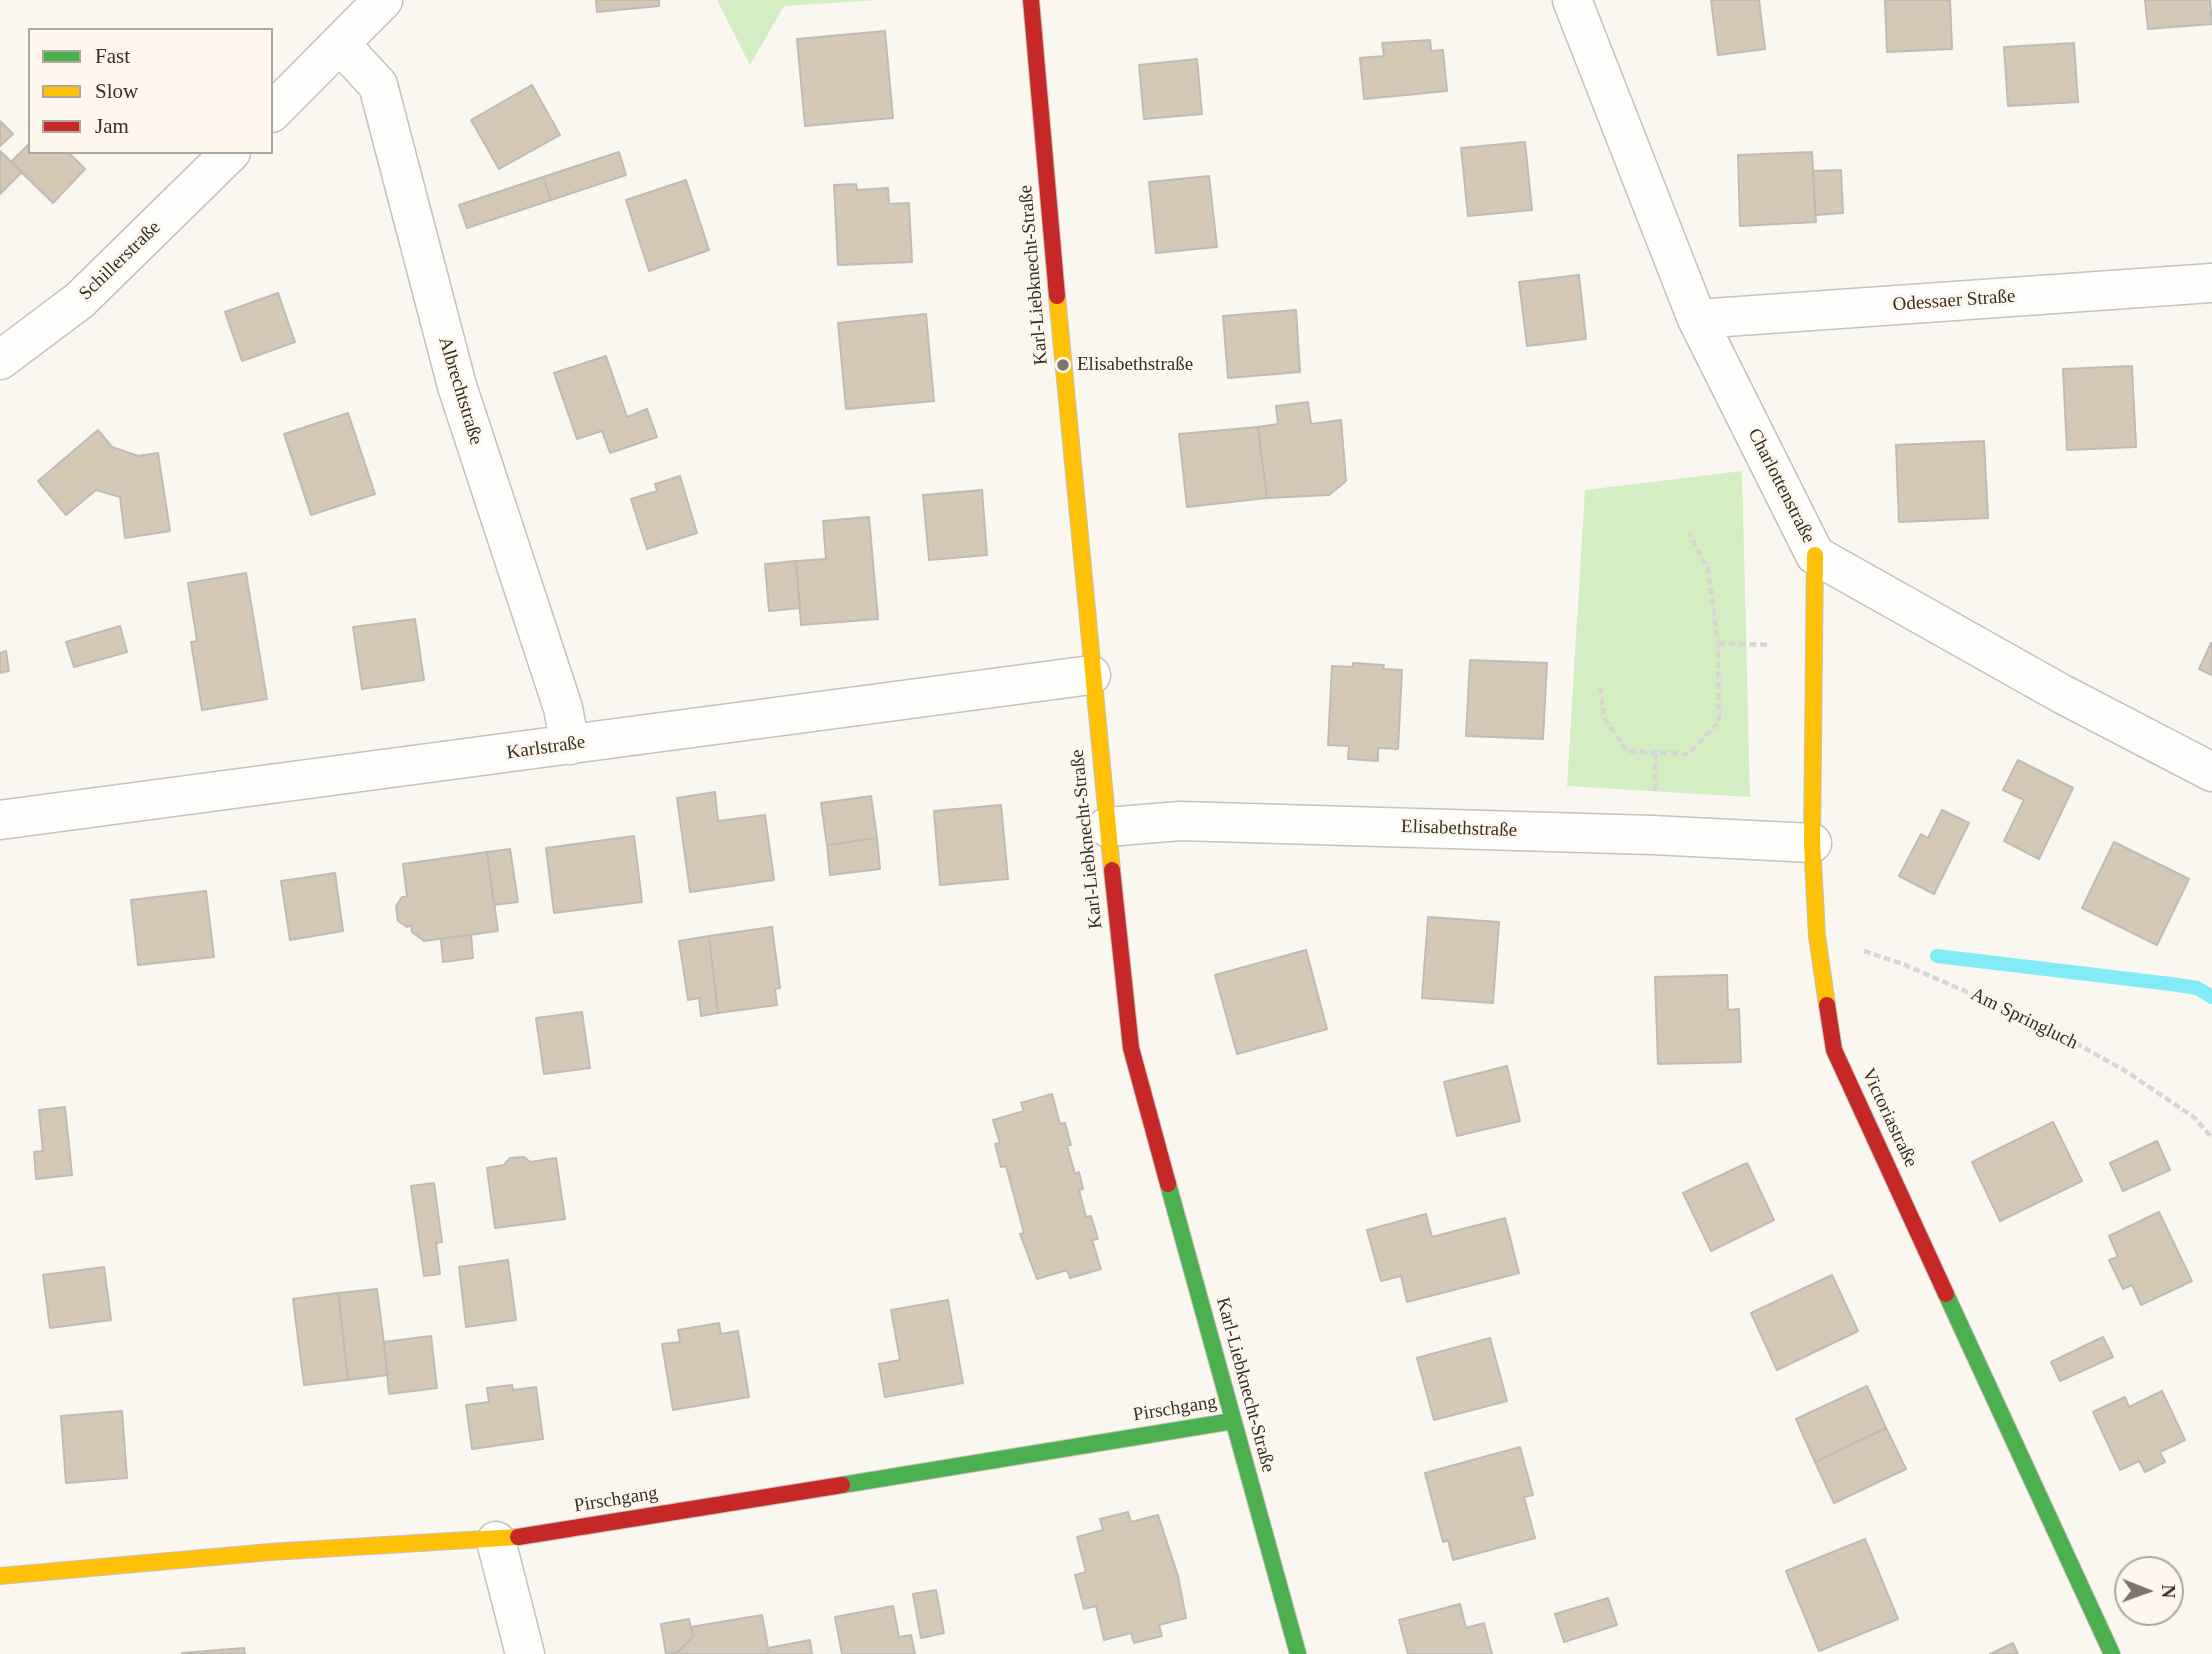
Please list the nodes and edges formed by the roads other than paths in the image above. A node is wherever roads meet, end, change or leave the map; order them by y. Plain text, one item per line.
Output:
1 (383, 0) edge
2 (1031, 0) edge
3 (1572, 0) edge
4 (341, 44) junction
5 (273, 111) edge
6 (229, 154) edge
7 (2212, 283) edge
8 (1697, 319) junction
9 (0, 360) edge
10 (1815, 555) junction
11 (1091, 675) junction
12 (570, 745) junction
13 (2212, 772) edge
14 (0, 820) edge
15 (1107, 827) junction
16 (1812, 843) junction
17 (1233, 1420) junction
18 (496, 1541) junction
19 (0, 1576) edge
20 (525, 1654) edge
21 (1298, 1654) edge
22 (2112, 1654) edge

1 - 4 street
2 - 11 street, Karl-Liebknecht-Straße
3 - 8 street, Charlottenstraße
4 - 5 street
4 - 12 street, Albrechtstraße
6 - 9 street, Schillerstraße
7 - 8 street, Odessaer Straße
8 - 10 street, Charlottenstraße
10 - 13 street, Charlottenstraße
10 - 16 street, Victoriastraße
11 - 12 street, Karlstraße
11 - 15 street, Karl-Liebknecht-Straße
12 - 14 street, Karlstraße
15 - 16 street, Elisabethstraße
15 - 17 street, Karl-Liebknecht-Straße
16 - 22 street, Victoriastraße
17 - 18 street, Pirschgang
17 - 21 street, Karl-Liebknecht-Straße
18 - 19 street, Pirschgang
18 - 20 street

